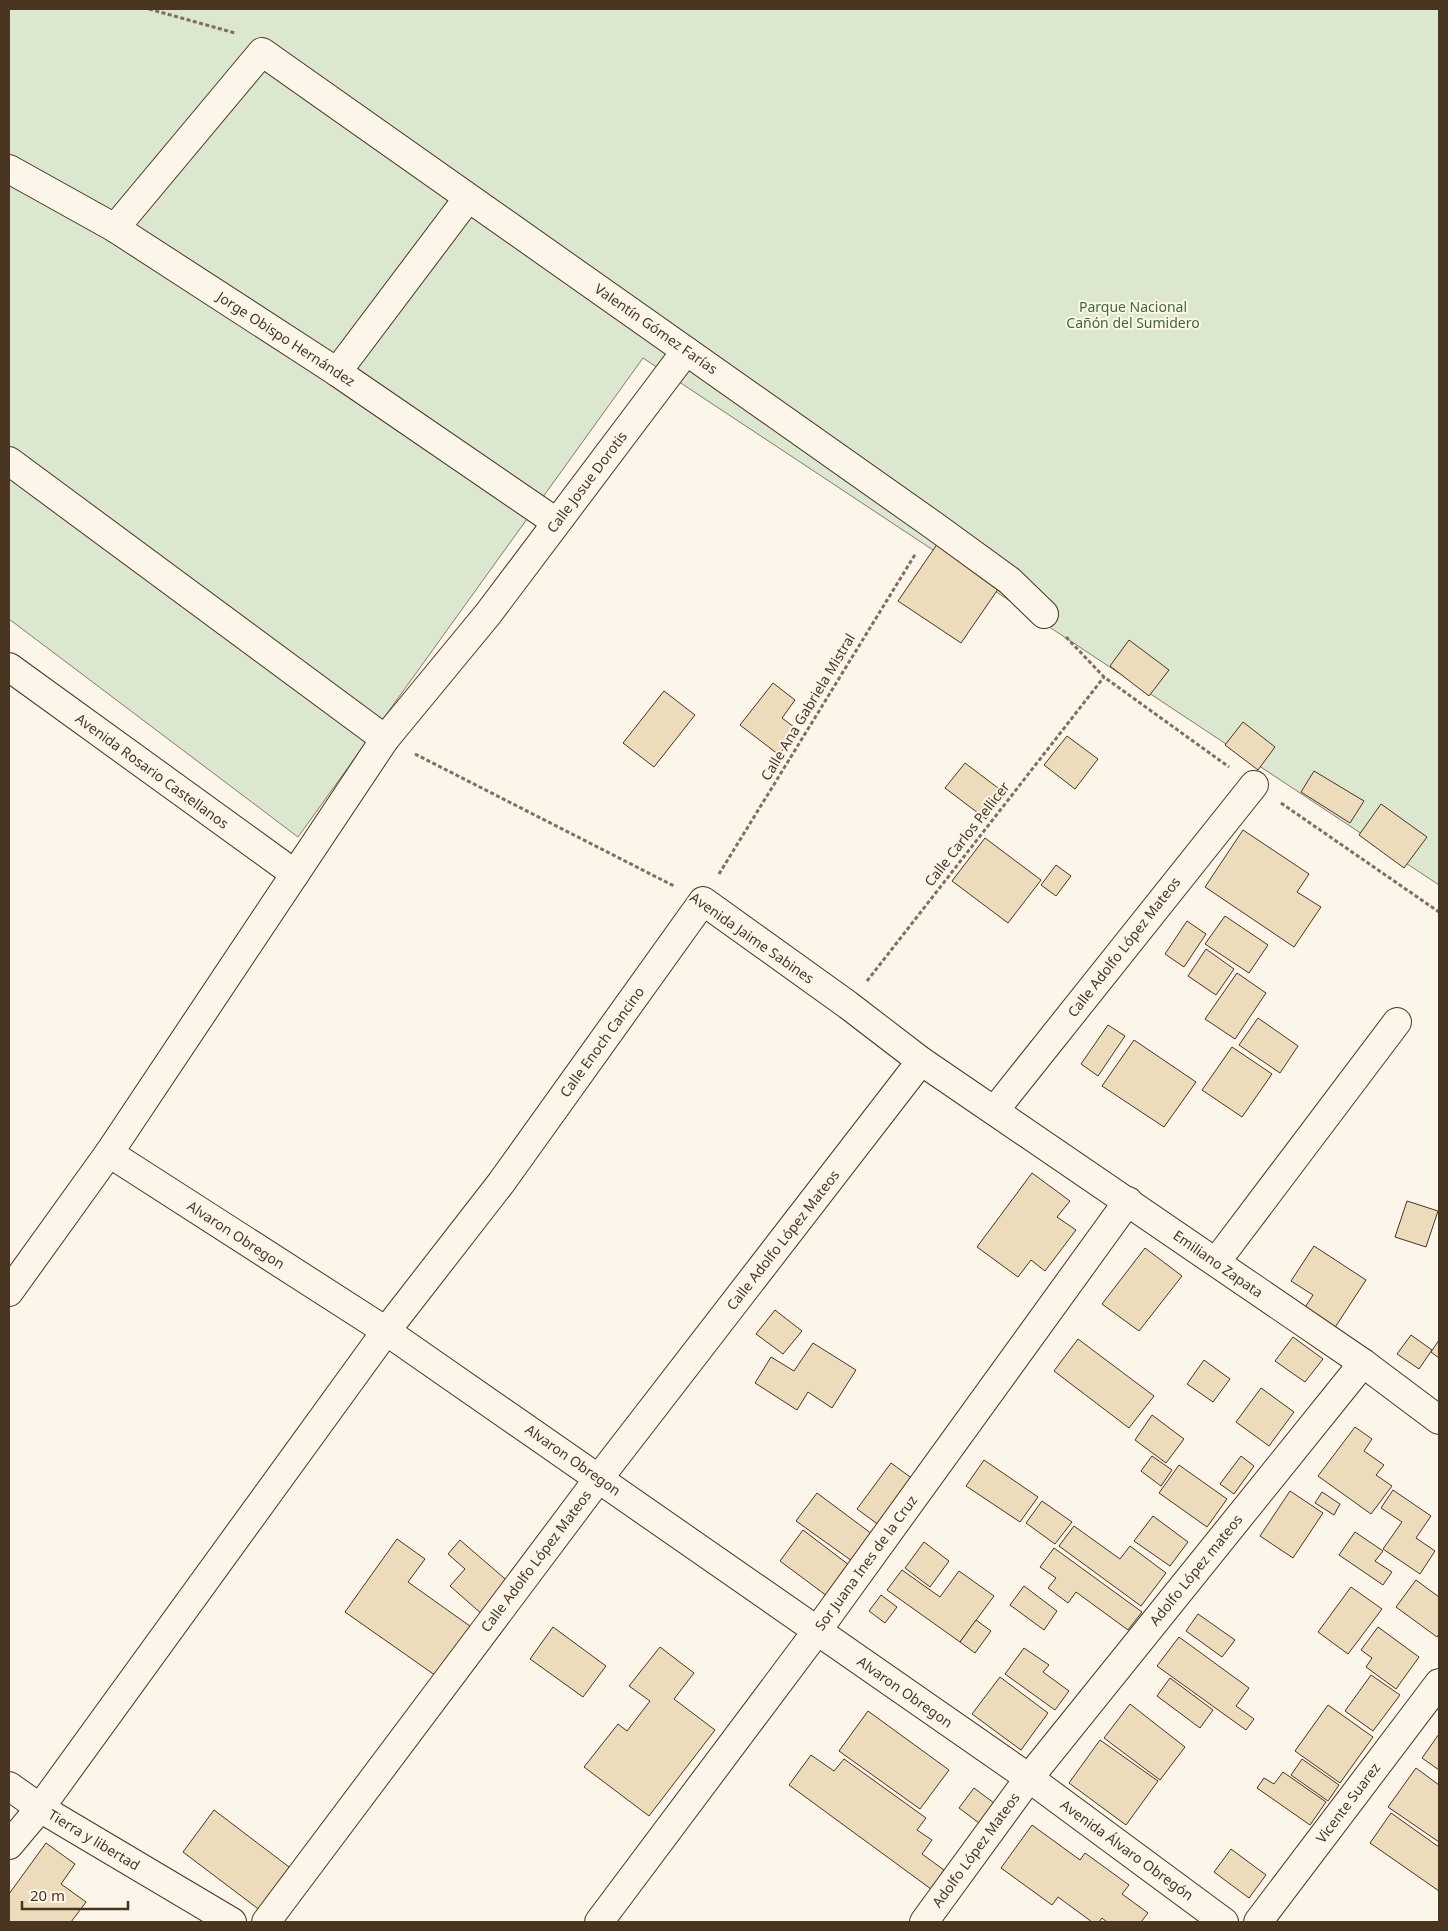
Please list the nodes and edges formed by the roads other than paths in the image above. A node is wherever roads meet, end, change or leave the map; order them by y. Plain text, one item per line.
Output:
1 (9, 169) edge
2 (468, 198) junction
3 (115, 228) junction
4 (686, 351) junction
5 (337, 372) junction
6 (9, 461) edge
7 (556, 522) junction
8 (1044, 614) dead end
9 (9, 667) edge
10 (385, 739) junction
11 (1254, 785) dead end
12 (295, 874) junction
13 (703, 900) joint
14 (1397, 1022) dead end
15 (921, 1060) junction
16 (995, 1110) junction
17 (109, 1153) junction
18 (1128, 1201) junction
19 (1216, 1262) junction
20 (9, 1292) edge
21 (386, 1331) junction
22 (1363, 1363) junction
23 (1438, 1417) edge
24 (599, 1478) junction
25 (817, 1631) junction
26 (1439, 1683) edge
27 (1029, 1778) junction
28 (9, 1786) edge
29 (40, 1808) junction
30 (9, 1845) edge
31 (232, 1922) edge
32 (266, 1922) edge
33 (599, 1922) edge
34 (924, 1922) edge
35 (1224, 1922) edge
36 (1258, 1922) edge

1 - 3 street, Jorge Obispo Hernández
2 - 3 street, Valentín Gómez Farías
2 - 4 street, Valentín Gómez Farías
2 - 5 street
3 - 5 street, Jorge Obispo Hernández
4 - 7 street, Calle Josue Dorotis
4 - 8 street, Valentín Gómez Farías
5 - 7 street, Jorge Obispo Hernández
6 - 10 street
7 - 10 street, Calle Josue Dorotis
9 - 12 street, Avenida Rosario Castellanos
10 - 12 street, Calle Josue Dorotis
11 - 16 street, Calle Adolfo López Mateos
12 - 17 street, Calle Josue Dorotis
13 - 15 street, Avenida Jaime Sabines
13 - 21 street, Calle Enoch Cancino
14 - 19 street
15 - 16 street, Avenida Jaime Sabines
15 - 24 street, Calle Adolfo López Mateos
16 - 18 street, Emiliano Zapata
17 - 20 street, Calle Josue Dorotis
17 - 21 street, Alvaron Obregon
18 - 19 street, Emiliano Zapata
18 - 25 street, Sor Juana Ines de la Cruz
19 - 22 street, Emiliano Zapata
21 - 24 street, Alvaron Obregon
21 - 29 street, Calle Enoch Cancino
22 - 23 street, Emiliano Zapata
22 - 27 street, Adolfo López mateos
24 - 25 street, Alvaron Obregon
24 - 32 street, Calle Adolfo López Mateos
25 - 27 street, Alvaron Obregon
25 - 33 street, Sor Juana Ines de la Cruz
26 - 36 street, Vicente Suarez
27 - 34 street, Adolfo López Mateos
27 - 35 street, Avenida Álvaro Obregón
28 - 29 street, Tierra y libertad
29 - 30 street, Calle Enoch Cancino
29 - 31 street, Tierra y libertad

